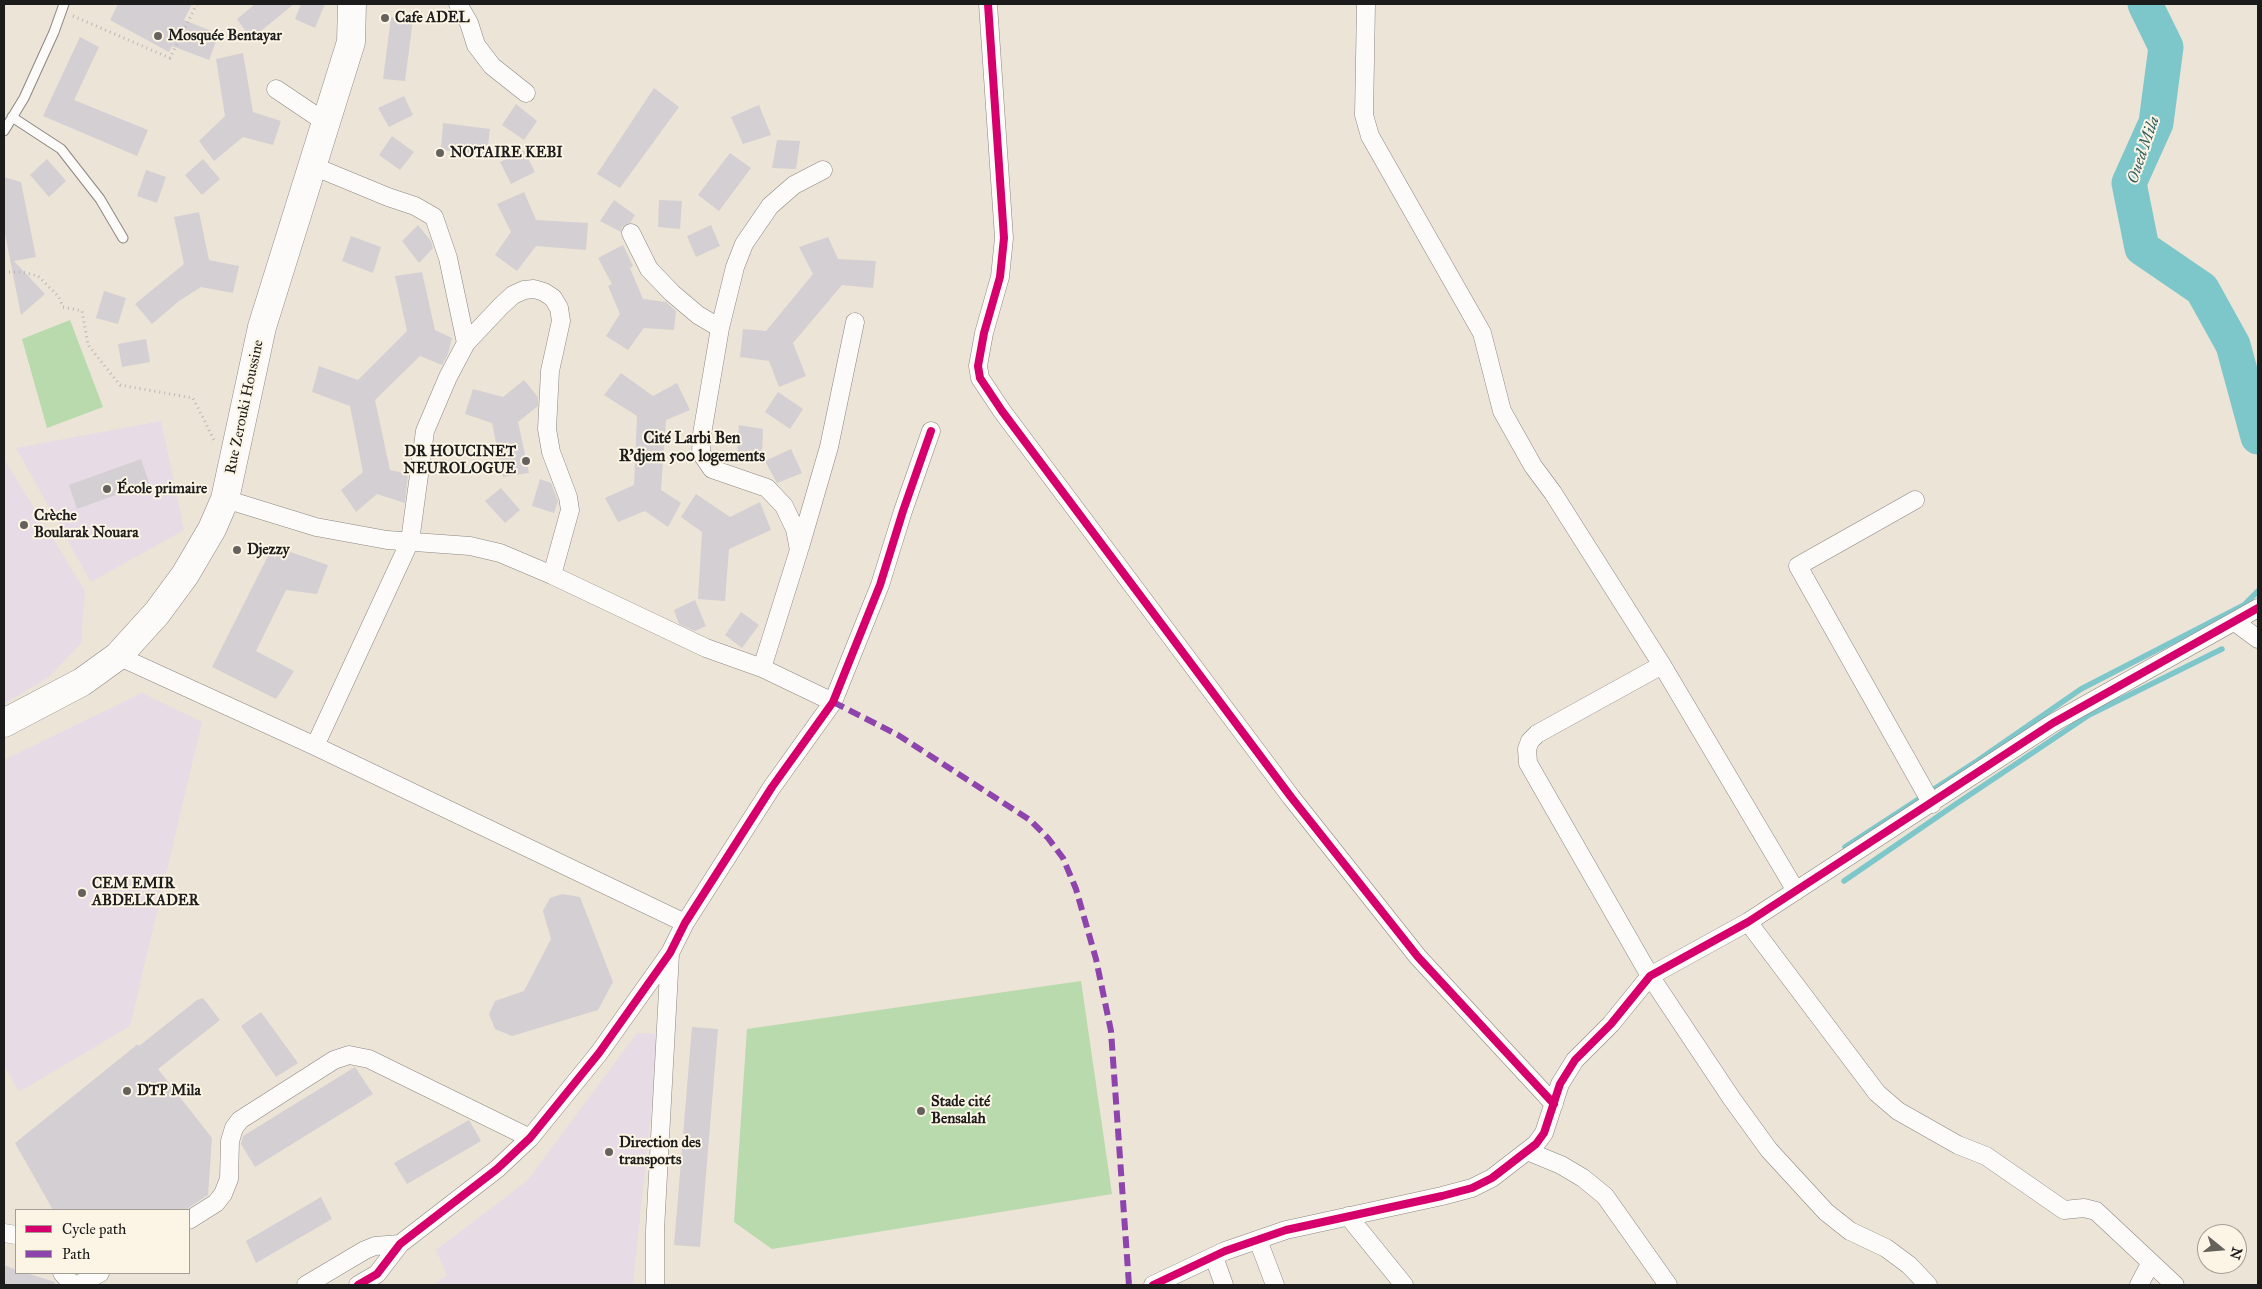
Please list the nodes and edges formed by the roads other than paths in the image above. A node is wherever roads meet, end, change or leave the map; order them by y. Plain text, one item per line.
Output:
1 (352, 4) edge
2 (458, 4) edge
3 (988, 4) edge
4 (1366, 4) edge
5 (63, 7) edge
6 (276, 89) dead end
7 (526, 94) dead end
8 (12, 118) junction
9 (325, 122) junction
10 (4, 131) edge
11 (312, 166) junction
12 (822, 170) dead end
13 (631, 233) dead end
14 (122, 238) dead end
15 (855, 322) dead end
16 (720, 328) junction
17 (466, 343) junction
18 (931, 431) dead end
19 (227, 486) junction
20 (1915, 500) dead end
21 (410, 541) junction
22 (799, 550) junction
23 (552, 575) junction
24 (2258, 608) edge
25 (2235, 622) junction
26 (2258, 640) edge
27 (118, 656) junction
28 (1662, 665) junction
29 (762, 668) junction
30 (833, 702) junction
31 (4, 723) edge
32 (316, 746) junction
33 (1932, 804) junction
34 (1796, 891) junction
35 (686, 922) junction
36 (1748, 922) junction
37 (670, 953) junction
38 (1650, 976) junction
39 (1554, 1104) junction
40 (530, 1138) junction
41 (1527, 1151) junction
42 (1348, 1216) junction
43 (190, 1219) edge
44 (1258, 1240) junction
45 (400, 1244) junction
46 (1214, 1257) junction
47 (2150, 1264) junction
48 (63, 1274) edge
49 (98, 1274) edge
50 (73, 1285) edge
51 (78, 1285) edge
52 (306, 1285) edge
53 (358, 1285) edge
54 (654, 1285) edge
55 (1153, 1285) edge
56 (1224, 1285) edge
57 (1275, 1285) edge
58 (1404, 1285) edge
59 (1668, 1285) edge
60 (1928, 1285) edge
61 (2139, 1285) edge
62 (2175, 1285) edge

1 - 9 main road, Rue Zerouki Houssine
2 - 7 street
3 - 39 street
4 - 28 street
5 - 8 lane
6 - 9 street
8 - 10 lane
8 - 14 lane
9 - 11 main road, Rue Zerouki Houssine
11 - 17 street
11 - 19 main road, Rue Zerouki Houssine
12 - 16 street
13 - 16 street
15 - 22 street
16 - 22 street
17 - 21 street
17 - 23 street
18 - 30 street
19 - 21 street
19 - 27 main road, Rue Zerouki Houssine
20 - 33 street
21 - 23 street
21 - 32 street
22 - 29 street
23 - 29 street
24 - 25 street
25 - 26 street
25 - 33 street
27 - 31 main road, Rue Zerouki Houssine
27 - 32 street
28 - 34 street
28 - 38 street
29 - 30 street
30 - 35 street
32 - 35 street
33 - 34 street
34 - 36 street
35 - 37 street
36 - 38 street
36 - 47 street
37 - 40 street
37 - 54 street
38 - 39 street
38 - 60 street
39 - 41 street
40 - 43 street
40 - 45 street
41 - 42 street
41 - 59 street
42 - 44 street
42 - 58 street
44 - 46 street
44 - 57 street
45 - 52 street
45 - 53 street
46 - 55 street
46 - 56 street
47 - 61 street
47 - 62 street
48 - 50 street
49 - 51 street

